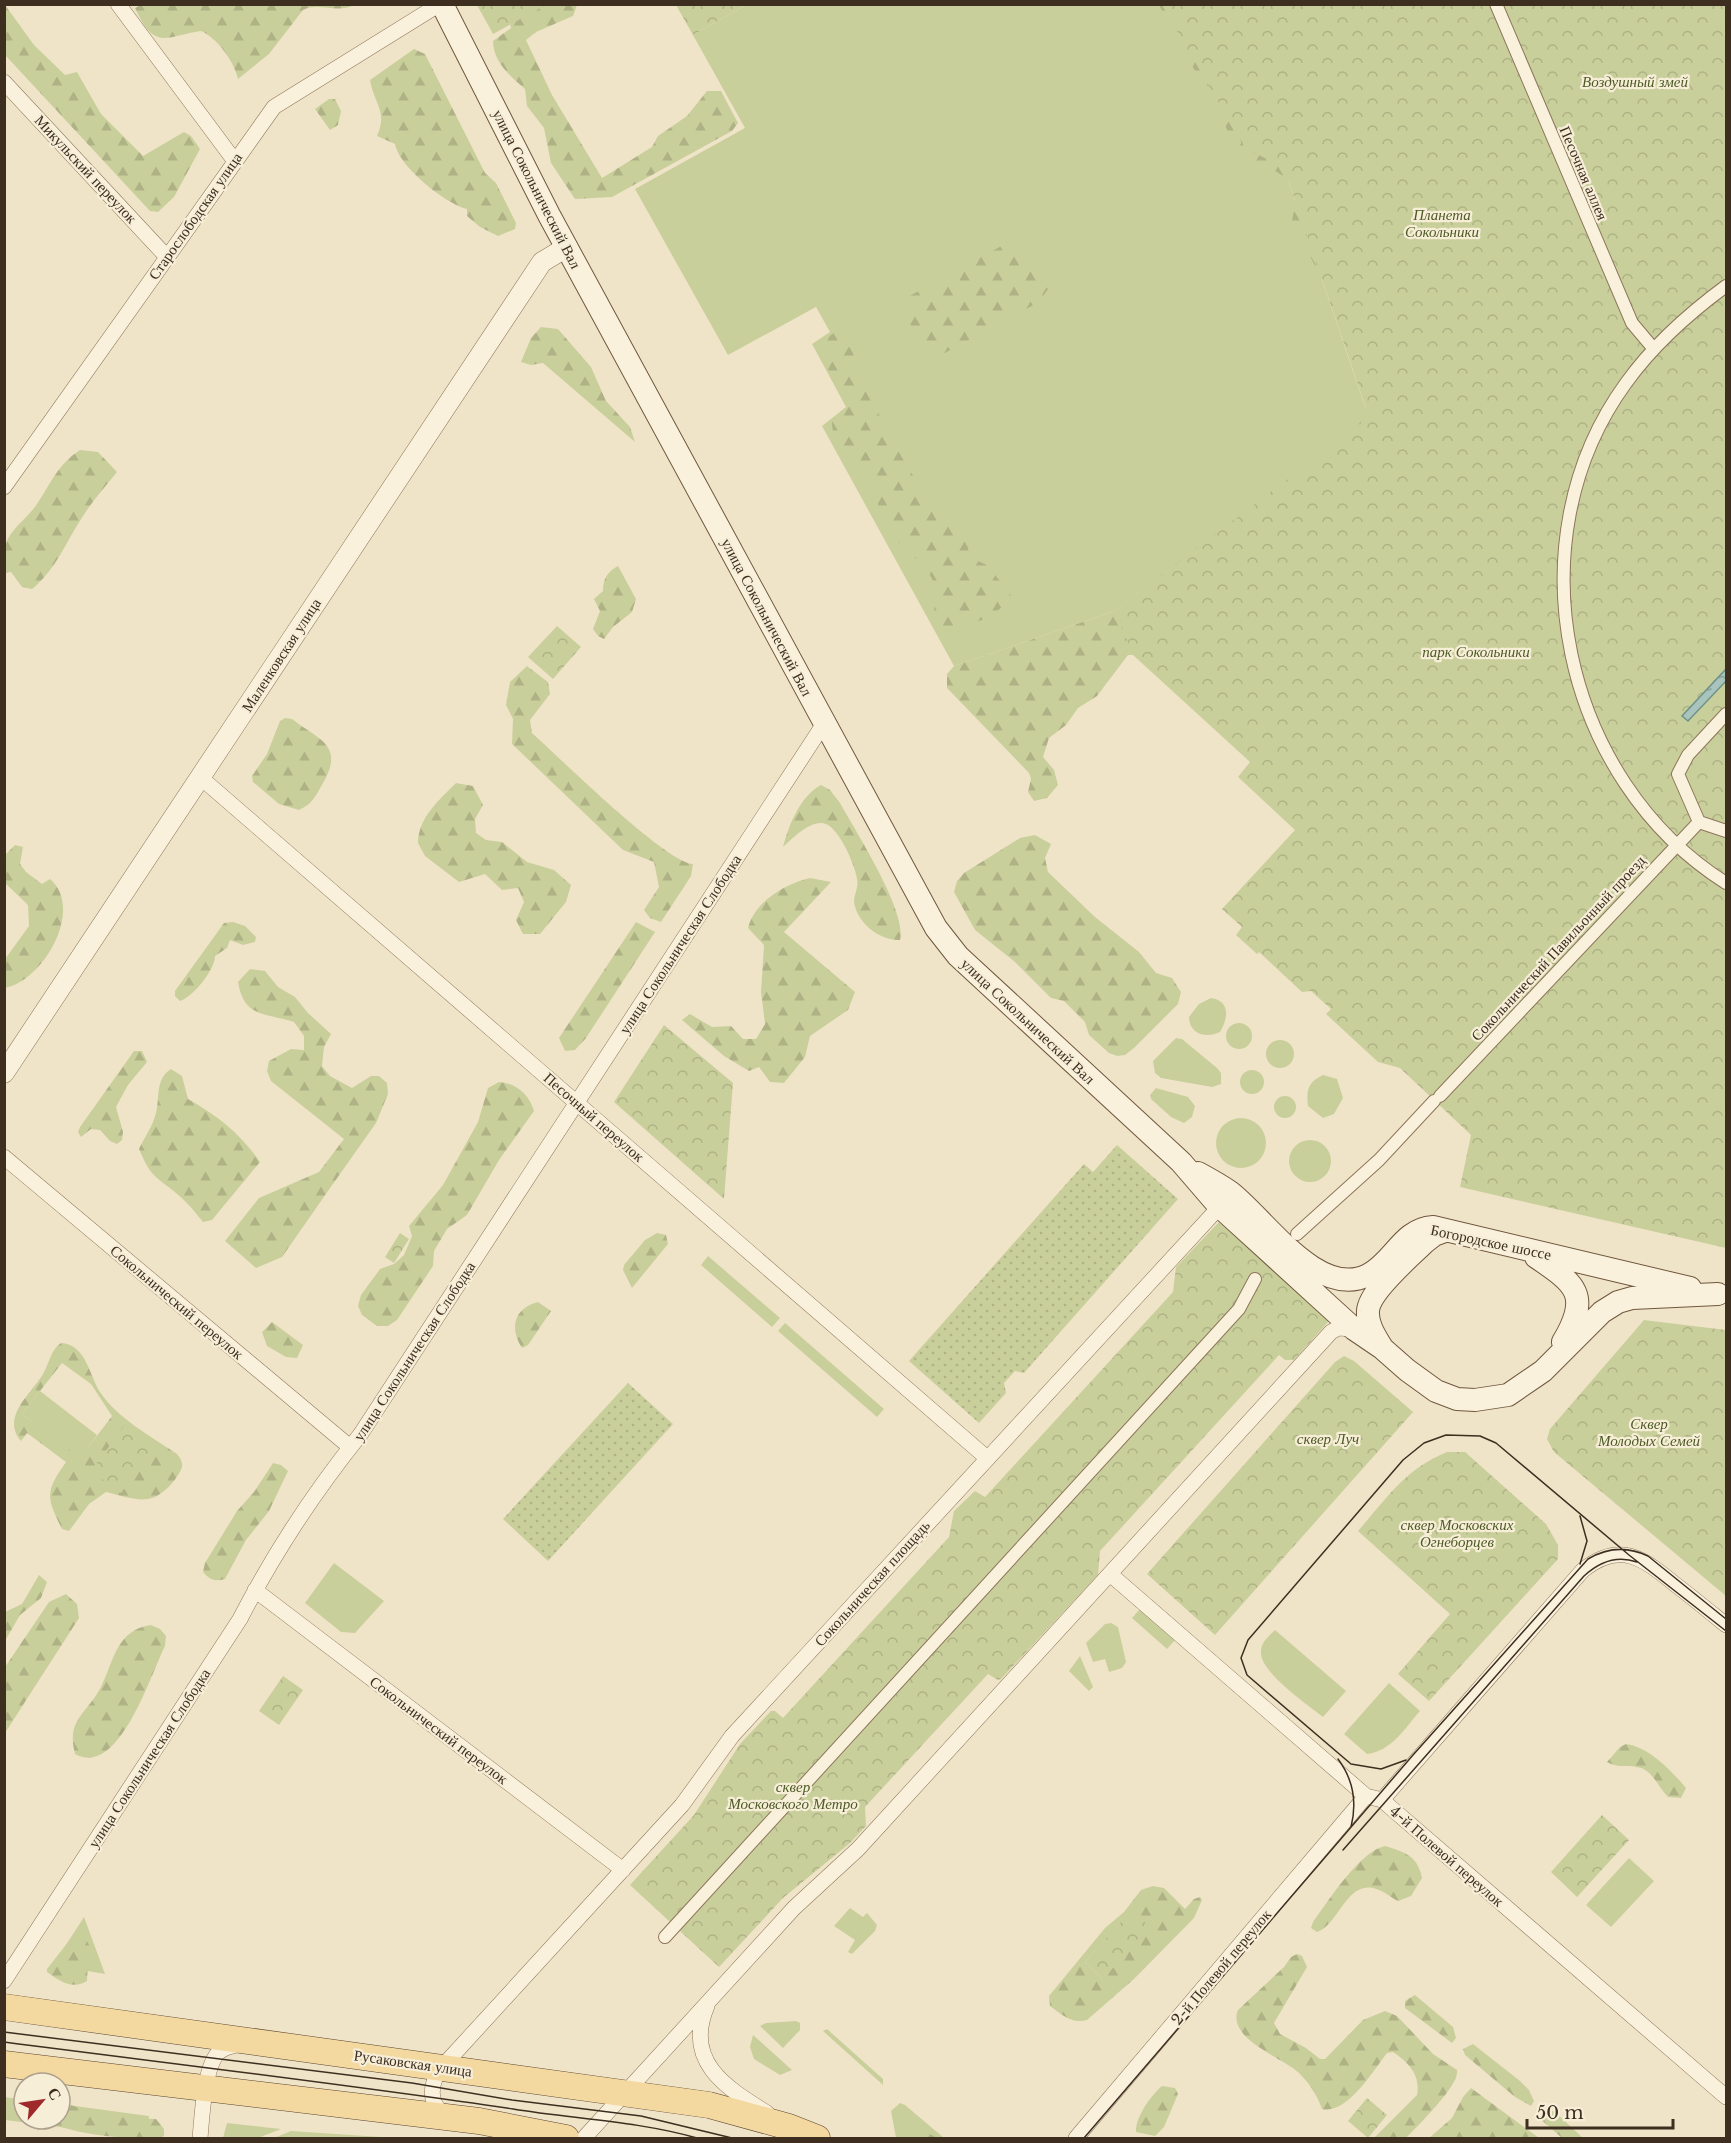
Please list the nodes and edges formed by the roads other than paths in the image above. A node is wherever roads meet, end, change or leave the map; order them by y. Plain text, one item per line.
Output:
1 (118, 4) edge
2 (441, 4) edge
3 (1496, 4) edge
4 (4, 82) edge
5 (234, 160) junction
6 (567, 247) junction
7 (166, 256) junction
8 (1726, 286) edge
9 (1653, 348) junction
10 (4, 487) edge
11 (1726, 714) edge
12 (825, 722) junction
13 (200, 777) junction
14 (1699, 822) junction
15 (1726, 831) edge
16 (1677, 845) junction
17 (1726, 882) edge
18 (4, 1073) edge
19 (577, 1102) junction
20 (4, 1157) edge
21 (1181, 1162) junction
22 (1218, 1205) junction
23 (1253, 1214) junction
24 (1449, 1231) junction
25 (1293, 1241) junction
26 (1525, 1249) junction
27 (1255, 1279) dead end
28 (1722, 1295) edge
29 (1354, 1329) junction
30 (1382, 1348) junction
31 (1549, 1365) junction
32 (350, 1447) junction
33 (987, 1458) junction
34 (1110, 1574) junction
35 (255, 1590) junction
36 (1726, 1625) edge
37 (1366, 1796) junction
38 (1382, 1800) junction
39 (623, 1870) junction
40 (665, 1937) dead end
41 (4, 1981) edge
42 (709, 2001) junction
43 (4, 2007) edge
44 (253, 2041) junction
45 (4, 2064) edge
46 (442, 2067) junction
47 (206, 2089) junction
48 (625, 2093) junction
49 (1726, 2097) edge
50 (451, 2118) junction
51 (789, 2127) junction
52 (1077, 2138) edge
53 (200, 2139) edge
54 (566, 2139) edge
55 (584, 2139) edge
56 (817, 2139) edge

1 - 5 street
2 - 5 street, Старослободская улица
2 - 6 main road, улица Сокольнический Вал
3 - 9 street, Песочная аллея
4 - 7 street, Микульский переулок
5 - 7 street, Старослободская улица
6 - 12 main road, улица Сокольнический Вал
6 - 13 street, Маленковская улица
7 - 10 street, Старослободская улица
8 - 9 street
9 - 16 street
11 - 14 street
12 - 19 street, улица Сокольническая Слободка
12 - 21 main road, улица Сокольнический Вал
13 - 18 street, Маленковская улица
13 - 19 street, Песочный переулок
14 - 15 street
14 - 16 street, Сокольнический Павильонный проезд
16 - 17 street
16 - 25 street, Сокольнический Павильонный проезд
19 - 32 street, улица Сокольническая Слободка
19 - 33 street, Песочный переулок
20 - 32 street, Сокольнический переулок
21 - 22 main road, улица Сокольнический Вал
21 - 23 main road, улица Сокольнический Вал
22 - 23 street
22 - 29 main road, улица Сокольнический Вал
22 - 33 street, Сокольническая площадь
23 - 25 main road, улица Сокольнический Вал
24 - 25 main road, Богородское шоссе
24 - 26 main road, Богородское шоссе
24 - 30 main road
26 - 28 main road, Богородское шоссе
26 - 31 main road
27 - 40 street
28 - 31 main road, Богородское шоссе
29 - 30 main road, улица Сокольнический Вал
29 - 34 street
30 - 31 main road, улица Сокольнический Вал
32 - 35 street, улица Сокольническая Слободка
33 - 39 street, Сокольническая площадь
34 - 37 street, 4-й Полевой переулок
34 - 42 street
35 - 39 street, Сокольнический переулок
35 - 41 street, улица Сокольническая Слободка
36 - 38 street
37 - 38 street, 4-й Полевой переулок
37 - 52 street, 2-й Полевой переулок
38 - 49 street, 4-й Полевой переулок
39 - 46 street, Сокольническая площадь
42 - 48 street
42 - 51 street
43 - 44 main road, Русаковская улица
44 - 46 main road, Русаковская улица
44 - 47 street
45 - 47 main road
46 - 48 main road, Русаковская улица
46 - 50 street
47 - 50 main road
47 - 53 street
48 - 51 main road, Русаковская улица
48 - 55 street
50 - 54 main road
51 - 56 main road, Русаковская улица

